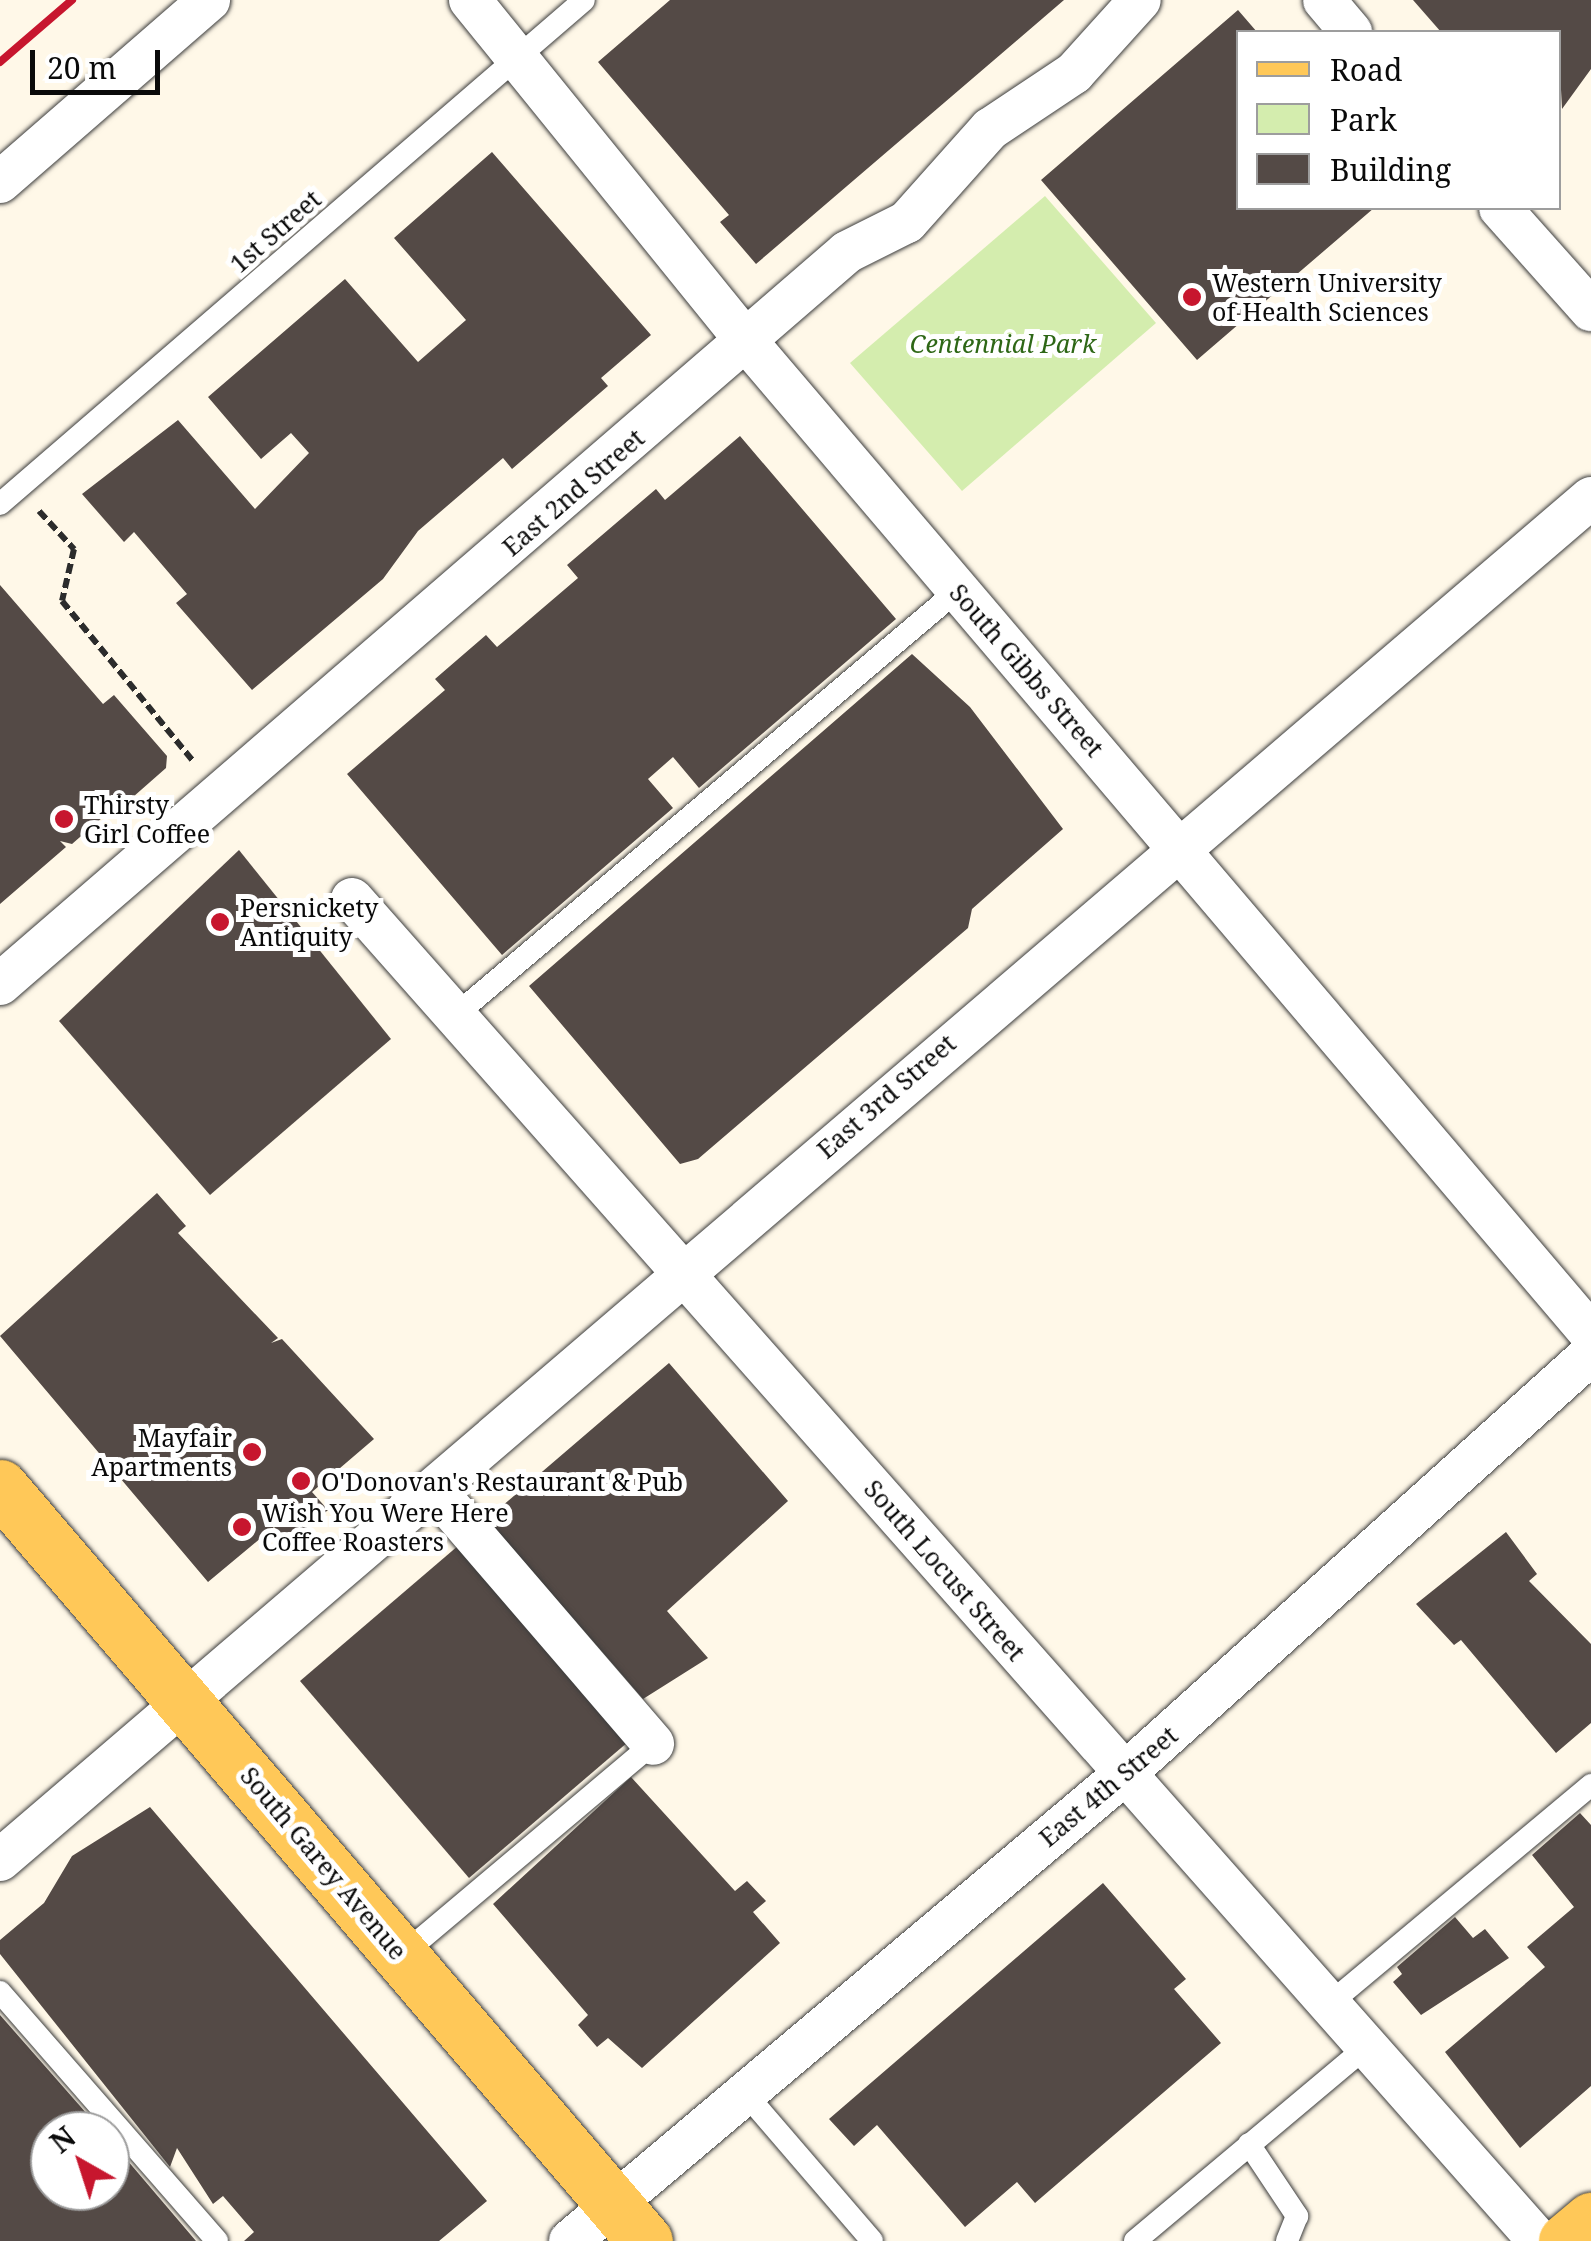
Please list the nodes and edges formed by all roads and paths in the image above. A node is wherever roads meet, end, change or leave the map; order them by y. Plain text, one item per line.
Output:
1 (209, 0) edge
2 (470, 0) edge
3 (584, 0) edge
4 (1140, 0) edge
5 (1324, 0) edge
6 (1349, 30) edge
7 (517, 59) junction
8 (0, 182) edge
9 (1502, 210) edge
10 (1591, 310) edge
11 (747, 342) junction
12 (19, 487) junction
13 (1591, 498) edge
14 (0, 504) edge
15 (958, 590) junction
16 (194, 762) dead end
17 (1178, 847) junction
18 (352, 900) dead end
19 (0, 984) edge
20 (458, 1013) junction
21 (685, 1268) junction
22 (1591, 1334) edge
23 (1591, 1354) edge
24 (0, 1487) edge
25 (434, 1488) junction
26 (189, 1705) junction
27 (653, 1744) joint
28 (1122, 1776) junction
29 (1591, 1785) edge
30 (0, 1860) edge
31 (402, 1955) junction
32 (0, 1992) edge
33 (1328, 2006) junction
34 (1364, 2049) junction
35 (744, 2092) junction
36 (1249, 2144) junction
37 (1591, 2220) edge
38 (629, 2222) edge
39 (217, 2241) edge
40 (570, 2241) edge
41 (872, 2241) edge
42 (1135, 2241) edge
43 (1288, 2241) edge
44 (1539, 2241) edge
45 (1566, 2241) edge

1 - 8 street
2 - 7 street, South Gibbs Street
3 - 7 lane, 1st Street
4 - 11 street, East 2nd Street
5 - 6 street
7 - 11 street, South Gibbs Street
7 - 12 lane, 1st Street
9 - 10 street
11 - 15 street, South Gibbs Street
11 - 19 street, East 2nd Street
12 - 14 lane, 1st Street
12 - 16 path
13 - 17 street, East 3rd Street
15 - 17 street, South Gibbs Street
15 - 20 lane
17 - 21 street, East 3rd Street
17 - 22 street, South Gibbs Street
18 - 20 street, South Locust Street
20 - 21 street, South Locust Street
21 - 25 street, East 3rd Street
21 - 28 street, South Locust Street
23 - 28 street, East 4th Street
24 - 26 main road, South Garey Avenue
25 - 26 street, East 3rd Street
25 - 27 street
26 - 30 street, East 3rd Street
26 - 31 main road, South Garey Avenue
27 - 31 lane
28 - 33 street, South Locust Street
28 - 35 street, East 4th Street
29 - 33 lane
31 - 38 main road, South Garey Avenue
32 - 39 lane
33 - 34 street, South Locust Street
34 - 36 lane
34 - 44 street, South Locust Street
35 - 38 street, East 4th Street
35 - 41 lane
36 - 42 lane
36 - 43 lane
37 - 45 main road
38 - 40 street, East 4th Street

